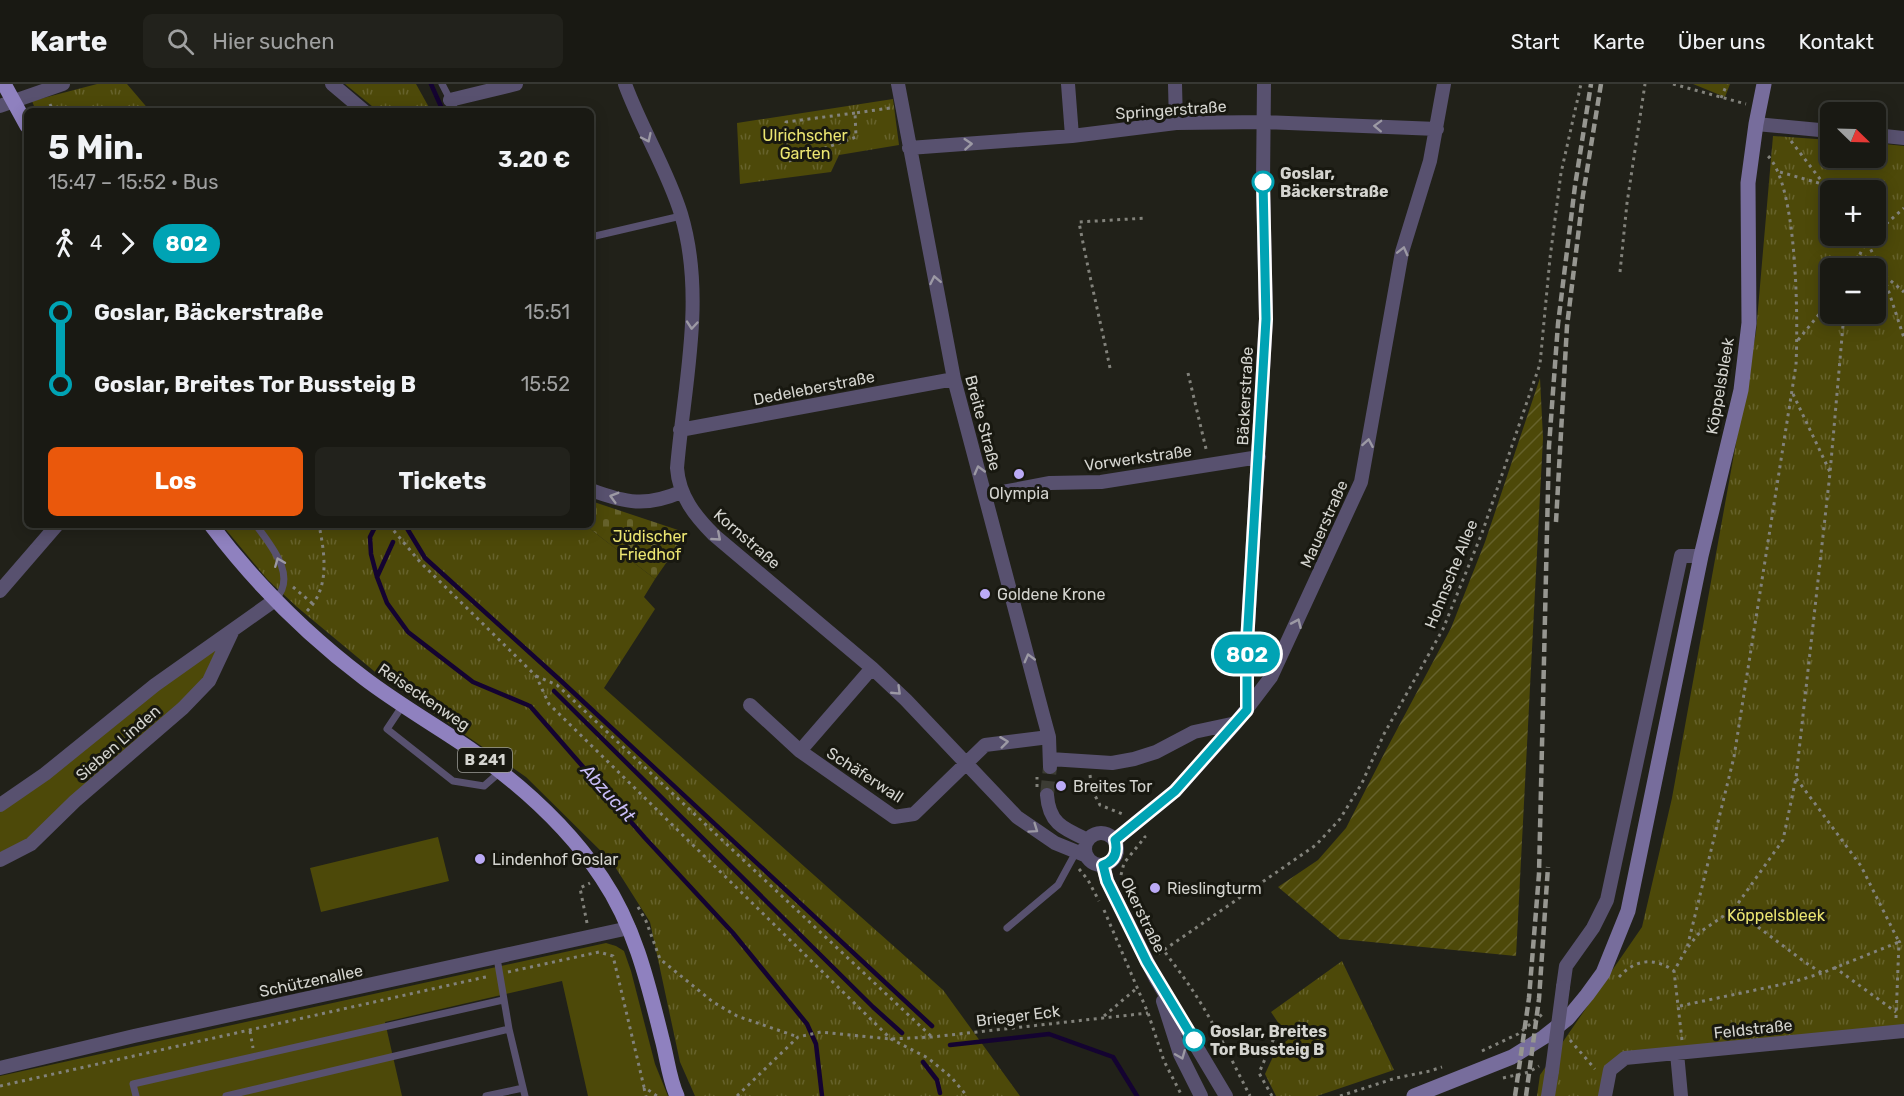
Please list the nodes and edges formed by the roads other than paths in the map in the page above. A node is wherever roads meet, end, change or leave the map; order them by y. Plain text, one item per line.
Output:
1 (4, 84) edge
2 (63, 84) edge
3 (332, 84) edge
4 (442, 84) edge
5 (516, 84) edge
6 (625, 84) edge
7 (898, 84) edge
8 (1068, 84) edge
9 (1175, 84) edge
10 (1264, 84) edge
11 (1444, 84) edge
12 (1764, 84) edge
13 (15, 100) edge
14 (453, 106) edge
15 (360, 108) edge
16 (24, 120) edge
17 (1264, 122) junction
18 (1176, 123) junction
19 (1756, 124) junction
20 (1437, 129) junction
21 (1820, 130) edge
22 (1072, 136) junction
23 (1886, 136) edge
24 (1904, 138) edge
25 (909, 148) junction
26 (1748, 183) junction
27 (681, 216) junction
28 (594, 236) edge
29 (954, 379) junction
30 (680, 430) junction
31 (1259, 457) junction
32 (594, 491) edge
33 (681, 492) junction
34 (986, 495) junction
35 (54, 528) edge
36 (214, 528) edge
37 (258, 528) edge
38 (1701, 556) junction
39 (0, 591) edge
40 (275, 600) junction
41 (233, 629) junction
42 (1247, 643) junction
43 (1282, 655) junction
44 (872, 668) junction
45 (403, 705) junction
46 (750, 705) dead end
47 (1247, 710) junction
48 (1236, 723) junction
49 (1048, 737) junction
50 (800, 751) junction
51 (966, 763) junction
52 (500, 771) junction
53 (1047, 795) tunnel mouth
54 (0, 805) edge
55 (1088, 840) junction
56 (1115, 840) junction
57 (1079, 857) junction
58 (0, 860) edge
59 (1103, 865) junction
60 (629, 928) junction
61 (1007, 928) dead end
62 (497, 958) junction
63 (1156, 979) junction
64 (503, 1000) junction
65 (509, 1029) junction
66 (1904, 1031) edge
67 (1677, 1053) junction
68 (0, 1068) edge
69 (670, 1071) junction
70 (260, 1088) junction
71 (523, 1088) junction
72 (136, 1096) edge
73 (226, 1096) edge
74 (262, 1096) edge
75 (486, 1096) edge
76 (525, 1096) edge
77 (677, 1096) edge
78 (688, 1096) edge
79 (1201, 1096) edge
80 (1226, 1096) edge
81 (1414, 1096) edge
82 (1548, 1096) edge
83 (1605, 1096) edge
84 (1681, 1096) edge

1 - 13 main road
2 - 13 street
3 - 15 street
4 - 14 lane
5 - 14 street
6 -> 27 street, Kornstraße
7 - 25 street, Breite Straße
8 - 22 street
9 - 18 street
10 - 17 street, Bäckerstraße
11 - 20 street, Mauerstraße
12 - 19 street
13 - 16 main road
17 - 18 street, Springerstraße
20 -> 17 street, Springerstraße
17 - 31 street, Bäckerstraße
18 - 22 street, Springerstraße
19 - 21 street
19 - 26 street, Köppelsbleek
19 - 26 street, Köppelsbleek
43 -> 20 street, Mauerstraße
25 -> 22 street, Springerstraße
23 - 24 street
29 -> 25 street, Breite Straße
26 - 38 street, Köppelsbleek
27 - 28 lane
27 -> 30 street, Kornstraße
29 - 30 street, Dedeleberstraße
34 -> 29 street, Breite Straße
30 - 33 street, Kornstraße
31 - 34 street, Vorwerkstraße
31 - 42 street, Bäckerstraße
33 -> 32 street
33 -> 44 street, Kornstraße
49 -> 34 street, Breite Straße
35 - 39 street
36 - 40 main road, Reiseckenweg / B 241
40 -> 37 lane
38 - 81 street, Köppelsbleek
38 - 82 street, bridge
40 - 41 street, Sieben Linden
40 - 45 main road, Reiseckenweg / B 241
41 - 54 street, Sieben Linden
41 - 58 street, Sieben Linden
42 - 43 lane
42 - 47 street, Bäckerstraße
43 - 47 street, Mauerstraße
44 - 50 street, Schäferwall
44 -> 51 street, Kornstraße
45 - 52 main road, Reiseckenweg / B 241
45 - 52 lane
46 - 50 street, Schäferwall
47 - 48 street, Mauerstraße
48 - 49 street, Breite Straße
48 - 56 street, Mauerstraße
51 -> 49 street, Schäferwall
50 - 51 street, Schäferwall
51 -> 57 street, Kornstraße
52 - 60 main road, Reiseckenweg / B 241
53 - 55 street
55 - 56 street
55 - 57 street
56 - 59 street
57 - 59 street
57 - 61 lane
59 - 63 street, Okerstraße
60 - 62 street, Schützenallee
60 - 69 main road, Reiseckenweg / B 241
62 - 64 lane
62 - 68 street, Schützenallee
63 -> 79 street, Okerstraße
63 - 80 street, Okerstraße
64 - 65 lane
64 - 72 lane
65 - 70 lane
65 - 71 lane
66 - 67 street, Feldstraße
67 - 83 street, Feldstraße
67 - 84 street
69 - 77 main road, Reiseckenweg / B 241
69 - 78 main road, Reiseckenweg / B 241
70 - 73 lane
70 - 74 lane
71 - 75 lane
71 - 76 lane

